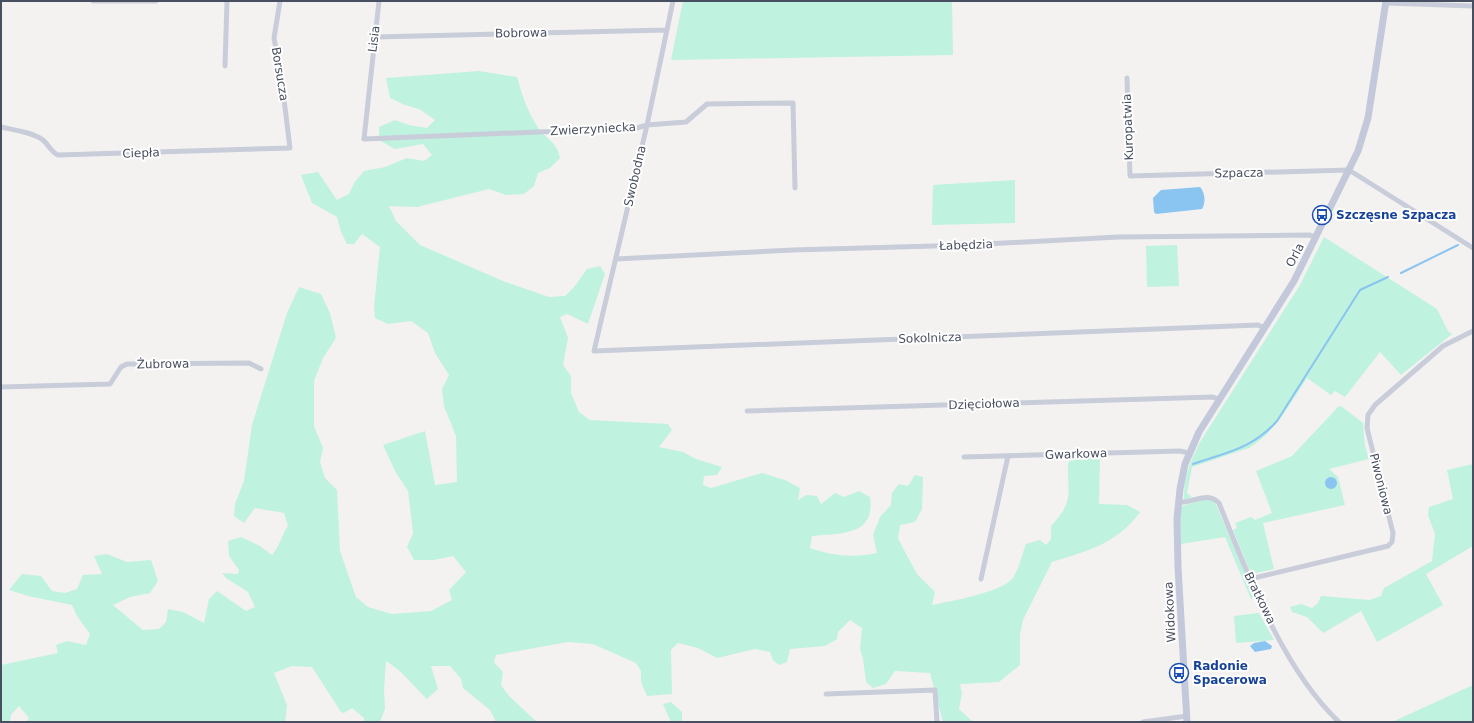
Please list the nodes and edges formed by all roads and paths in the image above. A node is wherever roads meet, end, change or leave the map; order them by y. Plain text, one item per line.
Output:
1 (93, 1) edge
2 (156, 1) edge
3 (227, 1) edge
4 (280, 1) edge
5 (379, 1) edge
6 (674, 1) edge
7 (1386, 2) edge
8 (1473, 6) edge
9 (666, 30) junction
10 (375, 37) junction
11 (225, 66) dead end
12 (369, 77) joint
13 (1127, 78) dead end
14 (647, 125) junction
15 (1, 127) edge
16 (290, 148) joint
17 (1349, 170) junction
18 (1130, 176) joint
19 (795, 188) dead end
20 (1316, 238) junction
21 (1473, 248) edge
22 (616, 259) junction
23 (1265, 328) junction
24 (1473, 331) edge
25 (594, 351) joint
26 (261, 369) dead end
27 (1, 387) edge
28 (1220, 400) junction
29 (748, 411) dead end
30 (1189, 453) junction
31 (1008, 456) junction
32 (964, 457) dead end
33 (1178, 502) junction
34 (981, 578) dead end
35 (1250, 579) junction
36 (826, 694) dead end
37 (1187, 719) edge
38 (938, 722) edge
39 (1143, 722) edge
40 (1339, 722) edge

1 - 2 street
3 - 11 street
4 - 16 street, Borsucza
5 - 10 street, Lisia
6 - 9 street, Swobodna
7 - 8 street
7 - 17 street, Orla
9 - 10 street, Bobrowa
9 - 14 street, Swobodna
10 - 12 street, Lisia
12 - 14 street, Zwierzyniecka
13 - 18 street, Kuropatwia
14 - 19 street, Zwierzyniecka
14 - 22 street, Swobodna
15 - 16 street, Ciepła
17 - 18 street, Szpacza
17 - 20 street, Orla
17 - 21 street
20 - 22 street, Łabędzia
20 - 23 street, Orla
22 - 25 street, Swobodna
23 - 25 street, Sokolnicza
23 - 28 street, Orla
24 - 35 street, Piwoniowa
26 - 27 street, Żubrowa
28 - 29 street, Dzięciołowa
28 - 30 street, Orla
30 - 31 street, Gwarkowa
30 - 33 street, Orla
31 - 32 street, Gwarkowa
31 - 34 street
33 - 35 street, Bratkowa
33 - 37 street, Widokowa
35 - 40 street, Bratkowa
36 - 38 street
37 - 39 street

